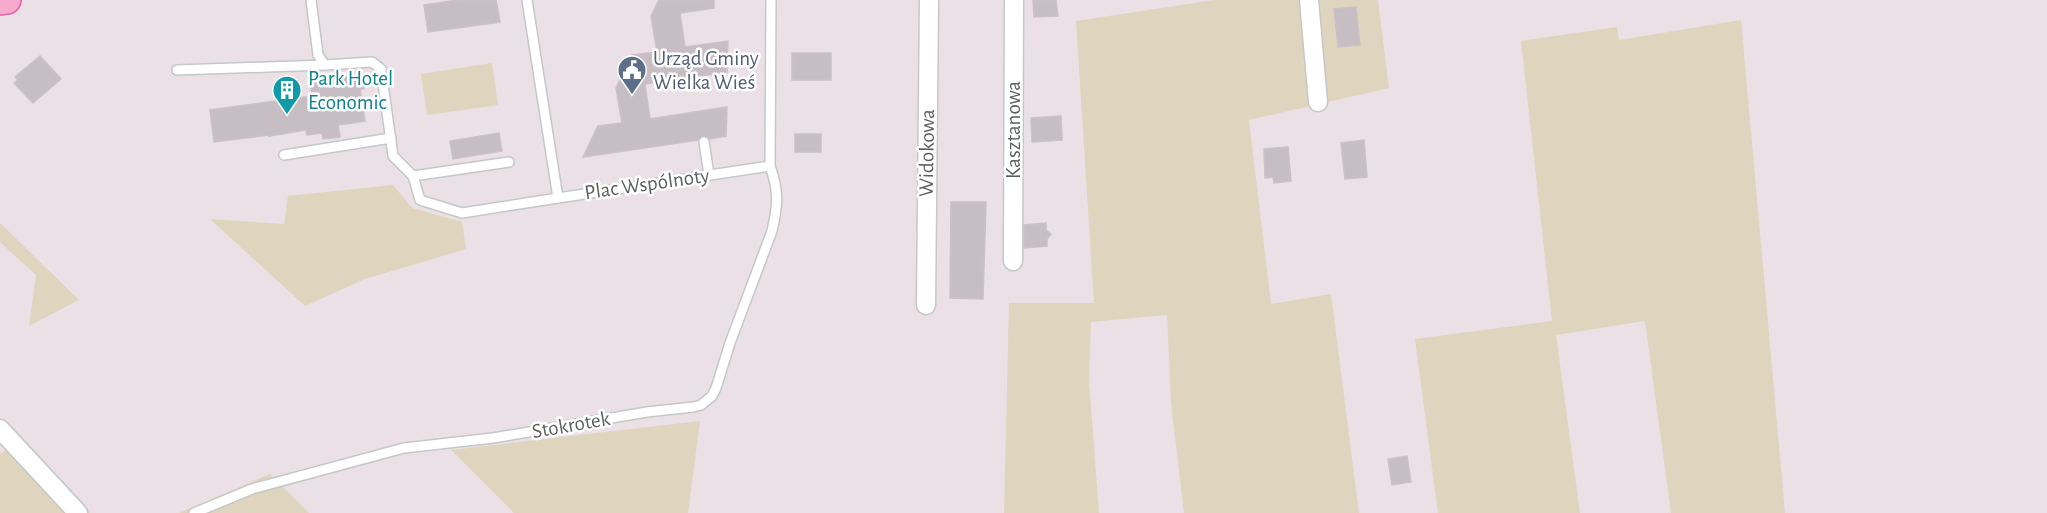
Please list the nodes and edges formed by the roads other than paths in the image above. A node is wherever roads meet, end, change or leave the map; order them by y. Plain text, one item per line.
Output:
1 (7, 0) edge
2 (311, 0) edge
3 (527, 0) edge
4 (771, 0) edge
5 (929, 0) edge
6 (1014, 0) edge
7 (1309, 0) edge
8 (0, 1) edge
9 (325, 65) junction
10 (177, 70) dead end
11 (1318, 102) dead end
12 (391, 138) junction
13 (704, 142) dead end
14 (284, 155) dead end
15 (509, 162) dead end
16 (770, 166) junction
17 (709, 175) junction
18 (412, 176) junction
19 (558, 198) junction
20 (1013, 261) dead end
21 (926, 305) dead end
22 (0, 429) edge
23 (78, 513) edge
24 (194, 513) edge

1 - 8 main road
2 - 9 lane
3 - 19 lane, Plac Wspólnoty
4 - 16 lane
5 - 21 street, Widokowa
6 - 20 street, Kasztanowa
7 - 11 street
9 - 10 lane
9 - 12 lane
12 - 14 lane
12 - 18 lane
13 - 17 lane
15 - 18 lane
16 - 17 lane, Plac Wspólnoty
16 - 24 lane, Stokrotek
17 - 19 lane, Plac Wspólnoty
18 - 19 lane
22 - 23 street

